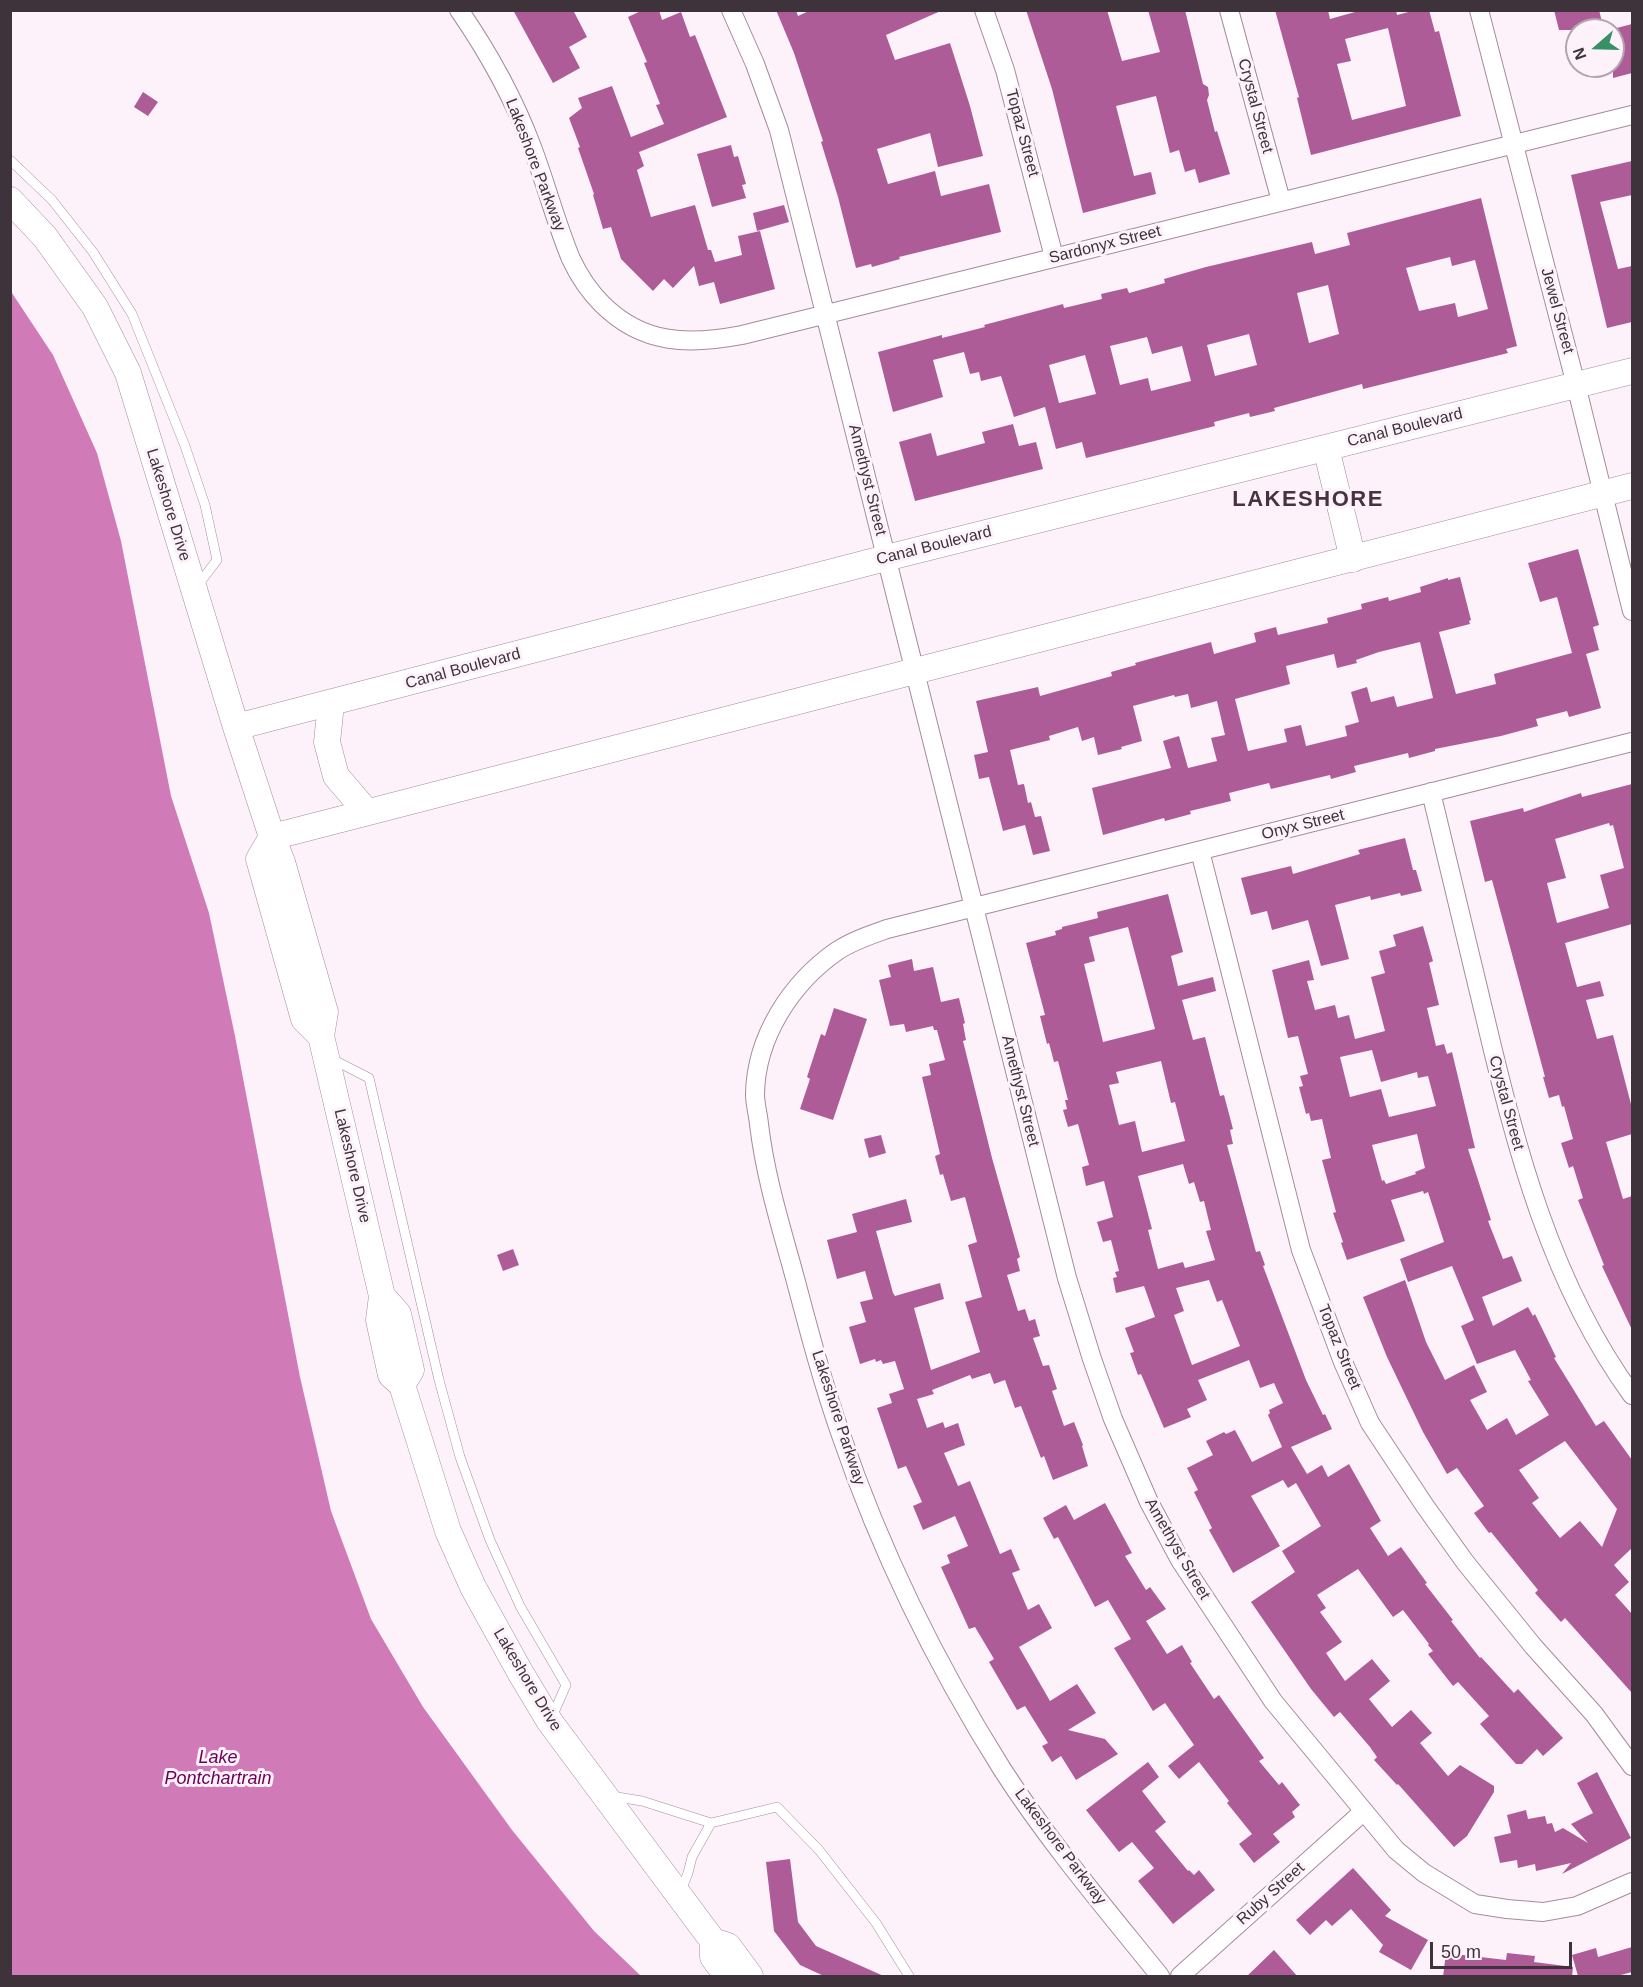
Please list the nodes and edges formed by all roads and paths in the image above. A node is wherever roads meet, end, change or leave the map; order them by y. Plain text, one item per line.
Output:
1 (459, 10) edge
2 (731, 10) edge
3 (984, 10) edge
4 (1229, 10) edge
5 (1479, 10) edge
6 (1632, 115) edge
7 (1514, 145) junction
8 (10, 160) edge
9 (10, 201) edge
10 (1281, 201) junction
11 (1054, 257) junction
12 (589, 290) joint
13 (826, 314) junction
14 (1632, 371) edge
15 (1576, 385) junction
16 (1326, 448) junction
17 (1632, 486) edge
18 (1603, 493) junction
19 (886, 558) junction
20 (1353, 559) junction
21 (194, 589) junction
22 (1632, 611) edge
23 (914, 672) junction
24 (331, 704) junction
25 (236, 727) junction
26 (1632, 742) edge
27 (1431, 792) junction
28 (366, 812) junction
29 (272, 837) junction
30 (1200, 851) junction
31 (974, 907) junction
32 (323, 1046) junction
33 (1632, 1395) edge
34 (550, 1722) junction
35 (1632, 1766) edge
36 (603, 1794) junction
37 (1363, 1812) junction
38 (711, 1823) junction
39 (1632, 1882) edge
40 (679, 1896) junction
41 (713, 1941) junction
42 (727, 1977) edge
43 (750, 1977) edge
44 (909, 1977) edge
45 (1160, 1977) edge
46 (1180, 1977) edge

1 - 12 street, Lakeshore Parkway
2 - 13 street, Amethyst Street
3 - 11 street, Topaz Street
4 - 10 street, Crystal Street
5 - 7 street, Jewel Street
6 - 7 street, Sardonyx Street
7 - 10 street, Sardonyx Street
7 - 15 street, Jewel Street
8 - 21 lane
9 - 21 street, Lakeshore Drive
10 - 11 street, Sardonyx Street
11 - 13 street, Sardonyx Street
12 - 13 street, Sardonyx Street
13 - 19 street, Amethyst Street
14 - 15 street, Canal Boulevard
15 - 16 street, Canal Boulevard
15 - 18 street, Jewel Street
16 - 19 street, Canal Boulevard
16 - 20 street
17 - 18 street
18 - 20 street
18 - 22 street, Jewel Street
19 - 23 street, Amethyst Street
19 - 24 street, Canal Boulevard
20 - 23 street
21 - 25 street, Lakeshore Drive
23 - 28 street
23 - 31 street, Amethyst Street
24 - 25 street, Canal Boulevard
24 - 28 street
25 - 29 street, Lakeshore Drive
26 - 27 street, Onyx Street
27 - 30 street, Onyx Street
27 - 33 street, Crystal Street
28 - 29 street
29 - 32 street, Lakeshore Drive
30 - 31 street, Onyx Street
30 - 35 street, Topaz Street
31 - 37 street, Amethyst Street
31 - 45 street, Lakeshore Parkway
32 - 34 street, Lakeshore Drive
32 - 34 lane
34 - 36 street, Lakeshore Drive
36 - 38 lane
36 - 40 street, Lakeshore Drive
37 - 39 street, Amethyst Street
37 - 46 street, Ruby Street
38 - 40 lane
38 - 44 lane
40 - 41 street, Lakeshore Drive
41 - 42 street, Lakeshore Drive
41 - 43 street, Lakeshore Drive

